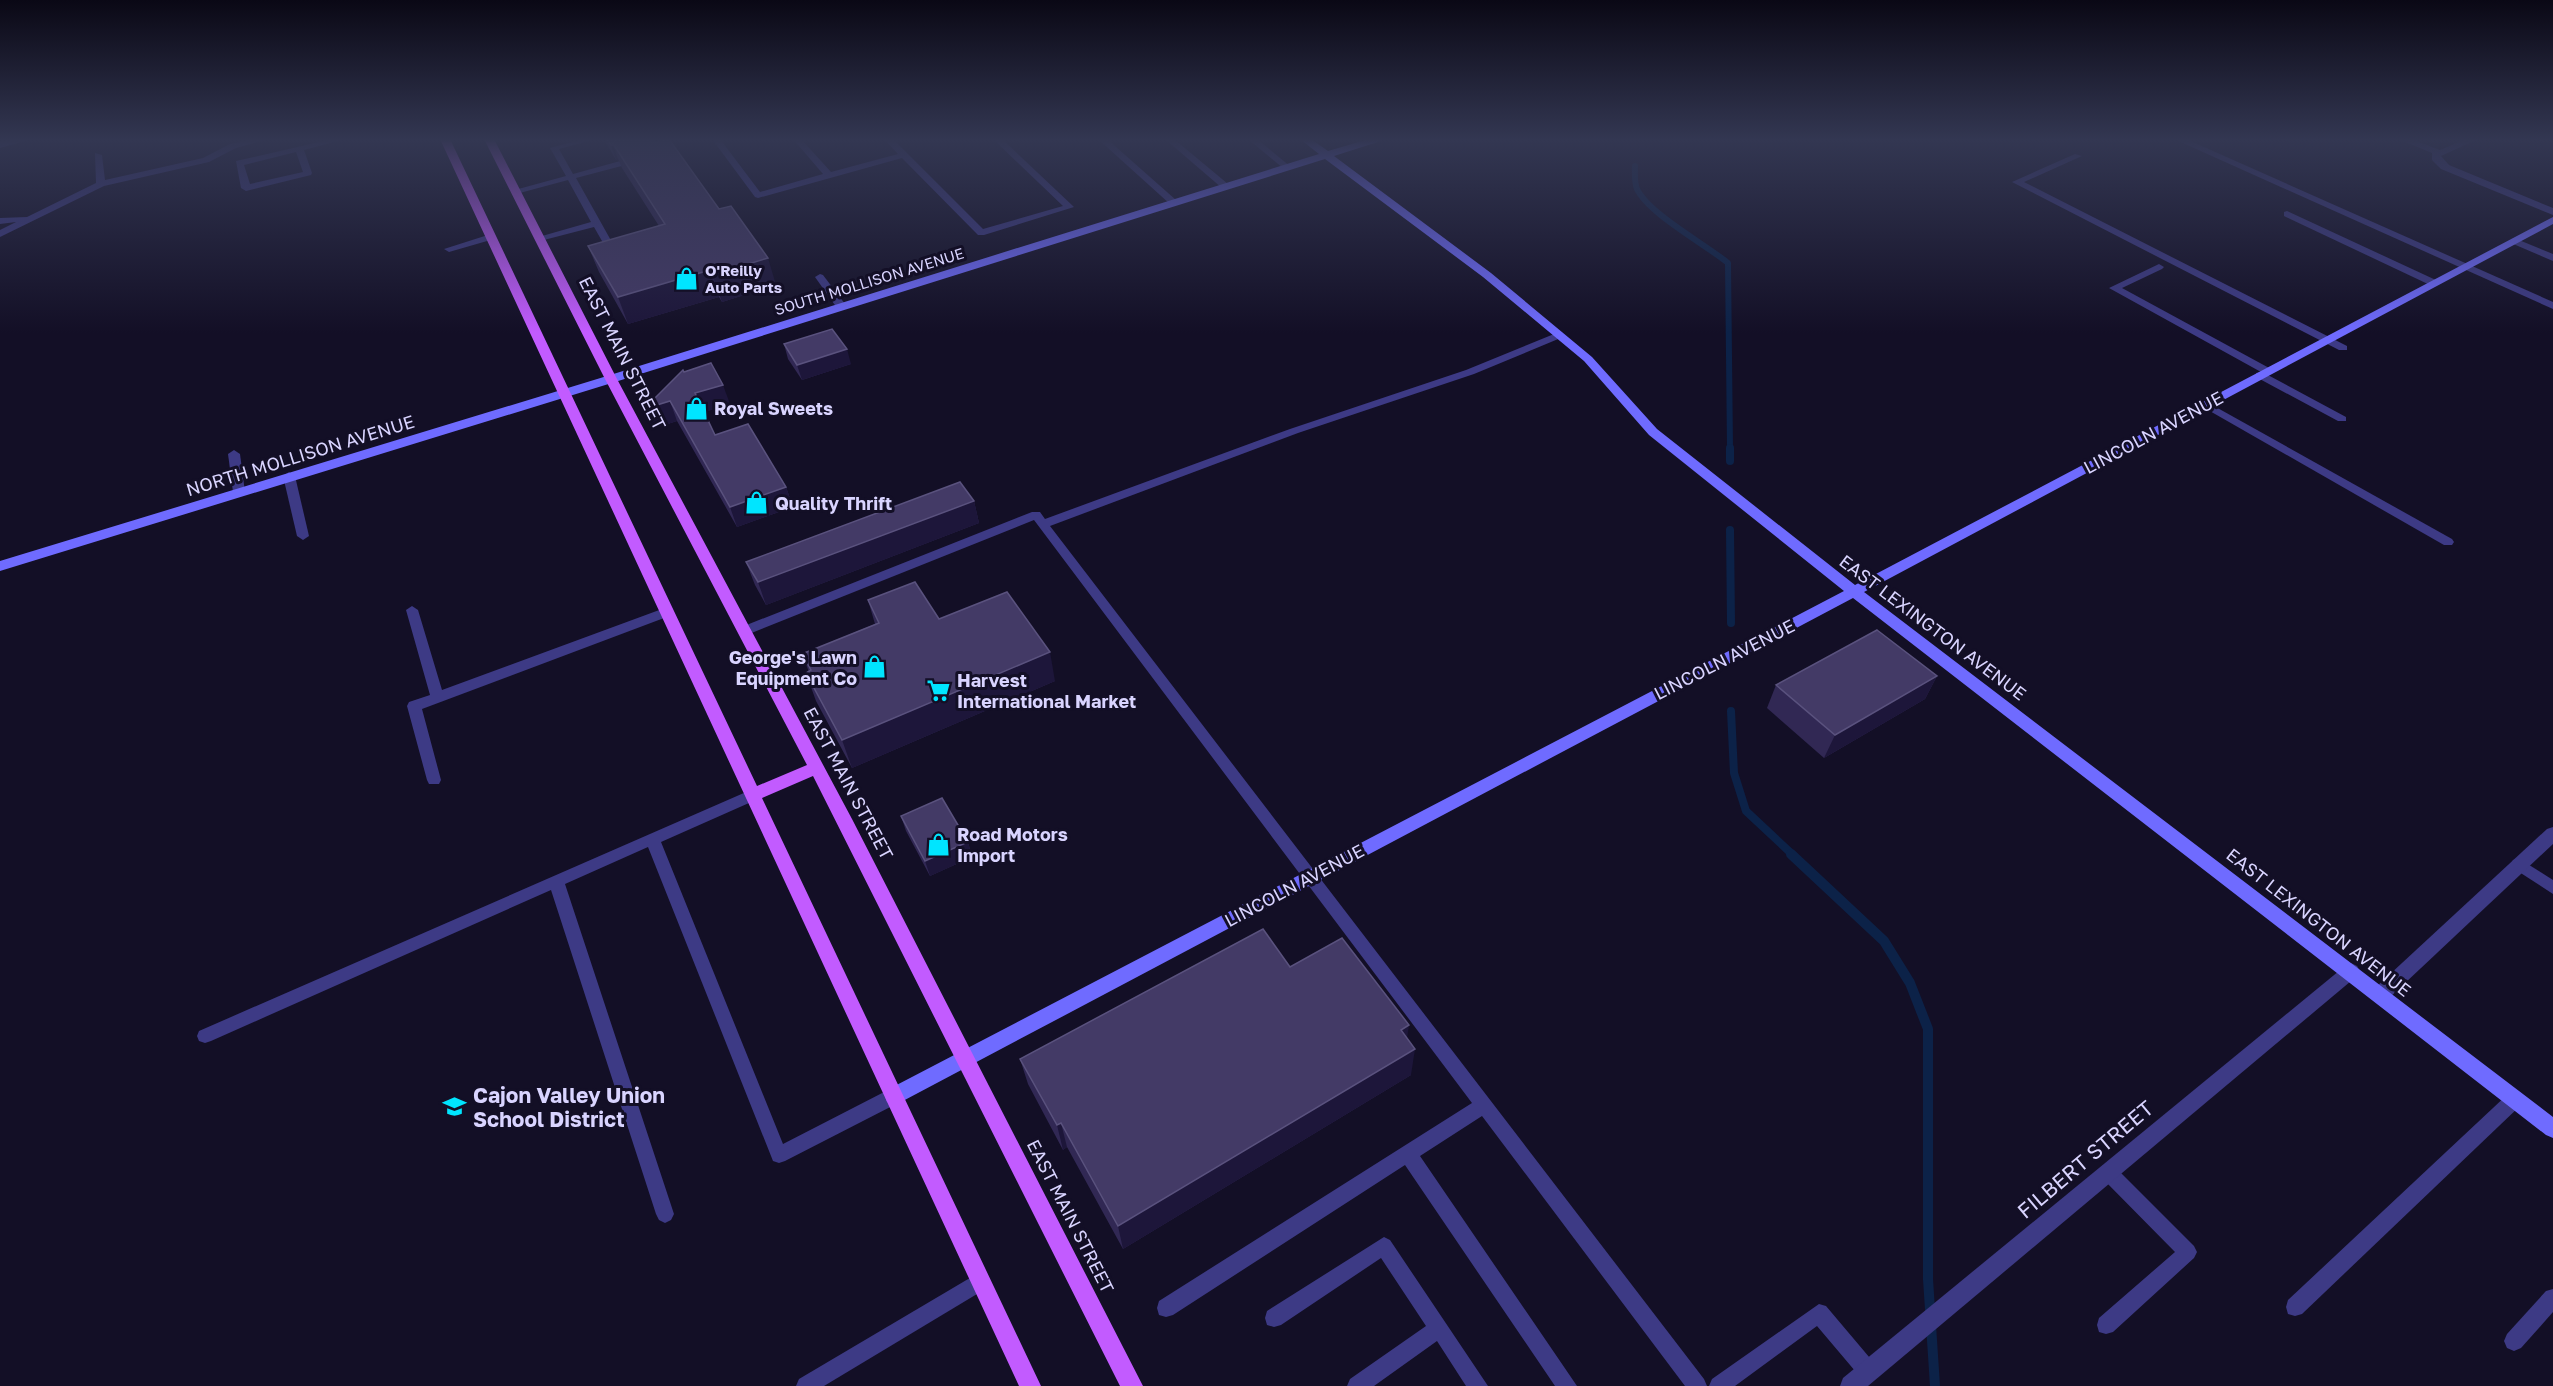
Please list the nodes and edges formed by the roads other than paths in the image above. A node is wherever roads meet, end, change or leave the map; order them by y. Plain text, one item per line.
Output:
1 (62, 204) edge
2 (475, 204) edge
3 (522, 204) edge
4 (586, 204) edge
5 (952, 204) edge
6 (1066, 204) edge
7 (1168, 204) edge
8 (1392, 204) edge
9 (2060, 204) edge
10 (2323, 204) edge
11 (2533, 204) edge
12 (2553, 212) edge
13 (2287, 214) dead end
14 (32, 219) junction
15 (2553, 220) edge
16 (0, 221) edge
17 (597, 223) junction
18 (0, 234) edge
19 (491, 237) junction
20 (540, 238) junction
21 (2514, 241) junction
22 (449, 249) dead end
23 (613, 253) edge
24 (2553, 258) edge
25 (2158, 267) dead end
26 (2464, 267) junction
27 (820, 277) dead end
28 (2434, 283) junction
29 (841, 306) junction
30 (2553, 306) edge
31 (1559, 335) junction
32 (2327, 339) junction
33 (2343, 348) dead end
34 (2264, 373) junction
35 (610, 379) junction
36 (564, 393) junction
37 (2205, 404) junction
38 (2342, 419) dead end
39 (234, 454) dead end
40 (289, 476) junction
41 (239, 492) junction
42 (1043, 524) junction
43 (303, 536) dead end
44 (2448, 542) dead end
45 (0, 566) edge
46 (1855, 591) junction
47 (412, 610) dead end
48 (667, 612) junction
49 (744, 631) junction
50 (437, 698) junction
51 (816, 768) junction
52 (434, 780) dead end
53 (753, 795) junction
54 (2553, 834) edge
55 (652, 839) junction
56 (2518, 864) junction
57 (1309, 876) junction
58 (556, 881) junction
59 (2553, 888) edge
60 (2350, 971) junction
61 (2381, 994) junction
62 (205, 1036) dead end
63 (966, 1059) junction
64 (894, 1096) junction
65 (2515, 1099) junction
66 (1484, 1105) junction
67 (2553, 1129) edge
68 (1408, 1154) junction
69 (2108, 1172) junction
70 (665, 1214) dead end
71 (980, 1281) junction
72 (2553, 1298) edge
73 (2295, 1307) dead end
74 (1166, 1308) dead end
75 (1274, 1318) dead end
76 (2106, 1324) dead end
77 (1439, 1328) junction
78 (2514, 1341) dead end
79 (1868, 1371) junction
80 (806, 1386) edge
81 (1030, 1386) edge
82 (1132, 1386) edge
83 (1357, 1386) edge
84 (1478, 1386) edge
85 (1567, 1386) edge
86 (1697, 1386) edge
87 (1719, 1386) edge
88 (1851, 1386) edge

1 - 14 lane
2 - 19 main road
3 - 20 main road, EAST MAIN STREET
4 - 17 lane
5 - 6 lane
7 - 29 street, SOUTH MOLLISON AVENUE
8 - 31 street, EAST LEXINGTON AVENUE
9 - 32 lane
10 - 26 street
11 - 12 street
13 - 28 lane
14 - 16 lane
14 - 18 lane
15 - 21 street, LINCOLN AVENUE
17 - 20 lane
17 - 23 lane
19 - 22 lane
19 - 36 main road
20 - 35 main road, EAST MAIN STREET
21 - 24 lane
21 - 26 street, LINCOLN AVENUE
25 - 34 lane
26 - 28 street, LINCOLN AVENUE
26 - 30 street
27 - 29 lane
28 - 32 street, LINCOLN AVENUE
29 - 35 street, SOUTH MOLLISON AVENUE
31 - 42 lane
31 - 46 street, EAST LEXINGTON AVENUE
32 - 33 lane
32 - 34 street, LINCOLN AVENUE
34 - 37 street, LINCOLN AVENUE
34 - 38 lane
35 - 36 street, NORTH MOLLISON AVENUE
35 - 49 main road, EAST MAIN STREET
36 - 40 street, NORTH MOLLISON AVENUE
36 - 48 main road
37 - 44 lane
37 - 46 street, LINCOLN AVENUE
39 - 41 lane
40 - 41 street, NORTH MOLLISON AVENUE
40 - 43 lane
41 - 45 street, NORTH MOLLISON AVENUE
42 - 49 lane
42 - 57 lane
46 - 57 street, LINCOLN AVENUE
46 - 60 street, EAST LEXINGTON AVENUE
47 - 50 lane
48 - 50 lane
48 - 53 main road
49 - 51 main road, EAST MAIN STREET
50 - 52 lane
51 - 53 main road
51 - 63 main road, EAST MAIN STREET
53 - 55 lane
53 - 64 main road
54 - 56 street
55 - 58 lane
55 - 64 lane
56 - 59 lane
56 - 61 street
57 - 63 street, LINCOLN AVENUE
57 - 66 lane
58 - 62 lane
58 - 70 lane
60 - 61 street, EAST LEXINGTON AVENUE
60 - 69 street, FILBERT STREET
61 - 65 street, EAST LEXINGTON AVENUE
63 - 64 street, LINCOLN AVENUE
63 - 82 main road, EAST MAIN STREET
64 - 71 main road
65 - 67 street, EAST LEXINGTON AVENUE
65 - 73 lane
66 - 68 lane
66 - 86 lane
68 - 74 lane
68 - 85 lane
69 - 76 lane
69 - 79 street, FILBERT STREET
71 - 80 lane
71 - 81 main road
72 - 78 lane
75 - 77 lane
77 - 83 lane
77 - 84 lane
79 - 87 lane
79 - 88 street, FILBERT STREET

